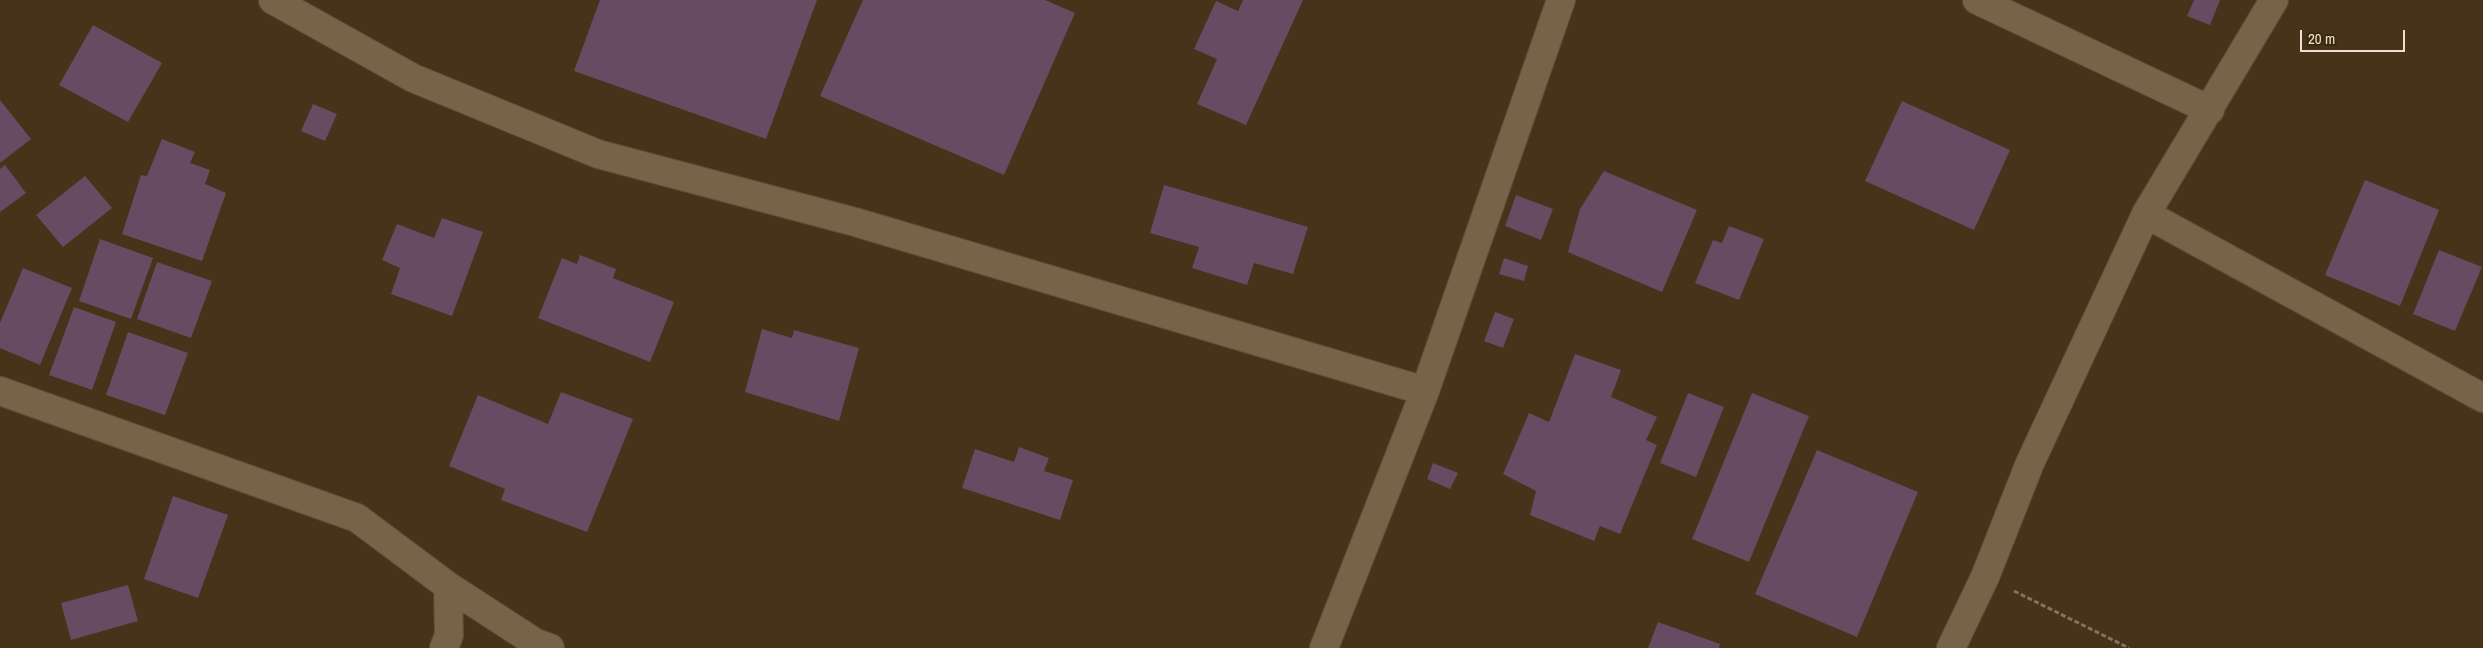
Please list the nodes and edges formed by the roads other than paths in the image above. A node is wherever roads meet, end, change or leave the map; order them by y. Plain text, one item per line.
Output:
1 (273, 0) edge
2 (1560, 0) edge
3 (1977, 0) edge
4 (2274, 0) edge
5 (2210, 110) junction
6 (2146, 214) junction
7 (0, 391) edge
8 (1425, 391) junction
9 (2483, 398) edge
10 (448, 586) junction
11 (444, 648) edge
12 (550, 648) edge
13 (1324, 648) edge
14 (1951, 648) edge

1 - 8 street
2 - 8 street
3 - 5 street
4 - 5 street
5 - 6 street
6 - 9 street
6 - 14 street
7 - 10 street
8 - 13 street
10 - 11 street
10 - 12 street

